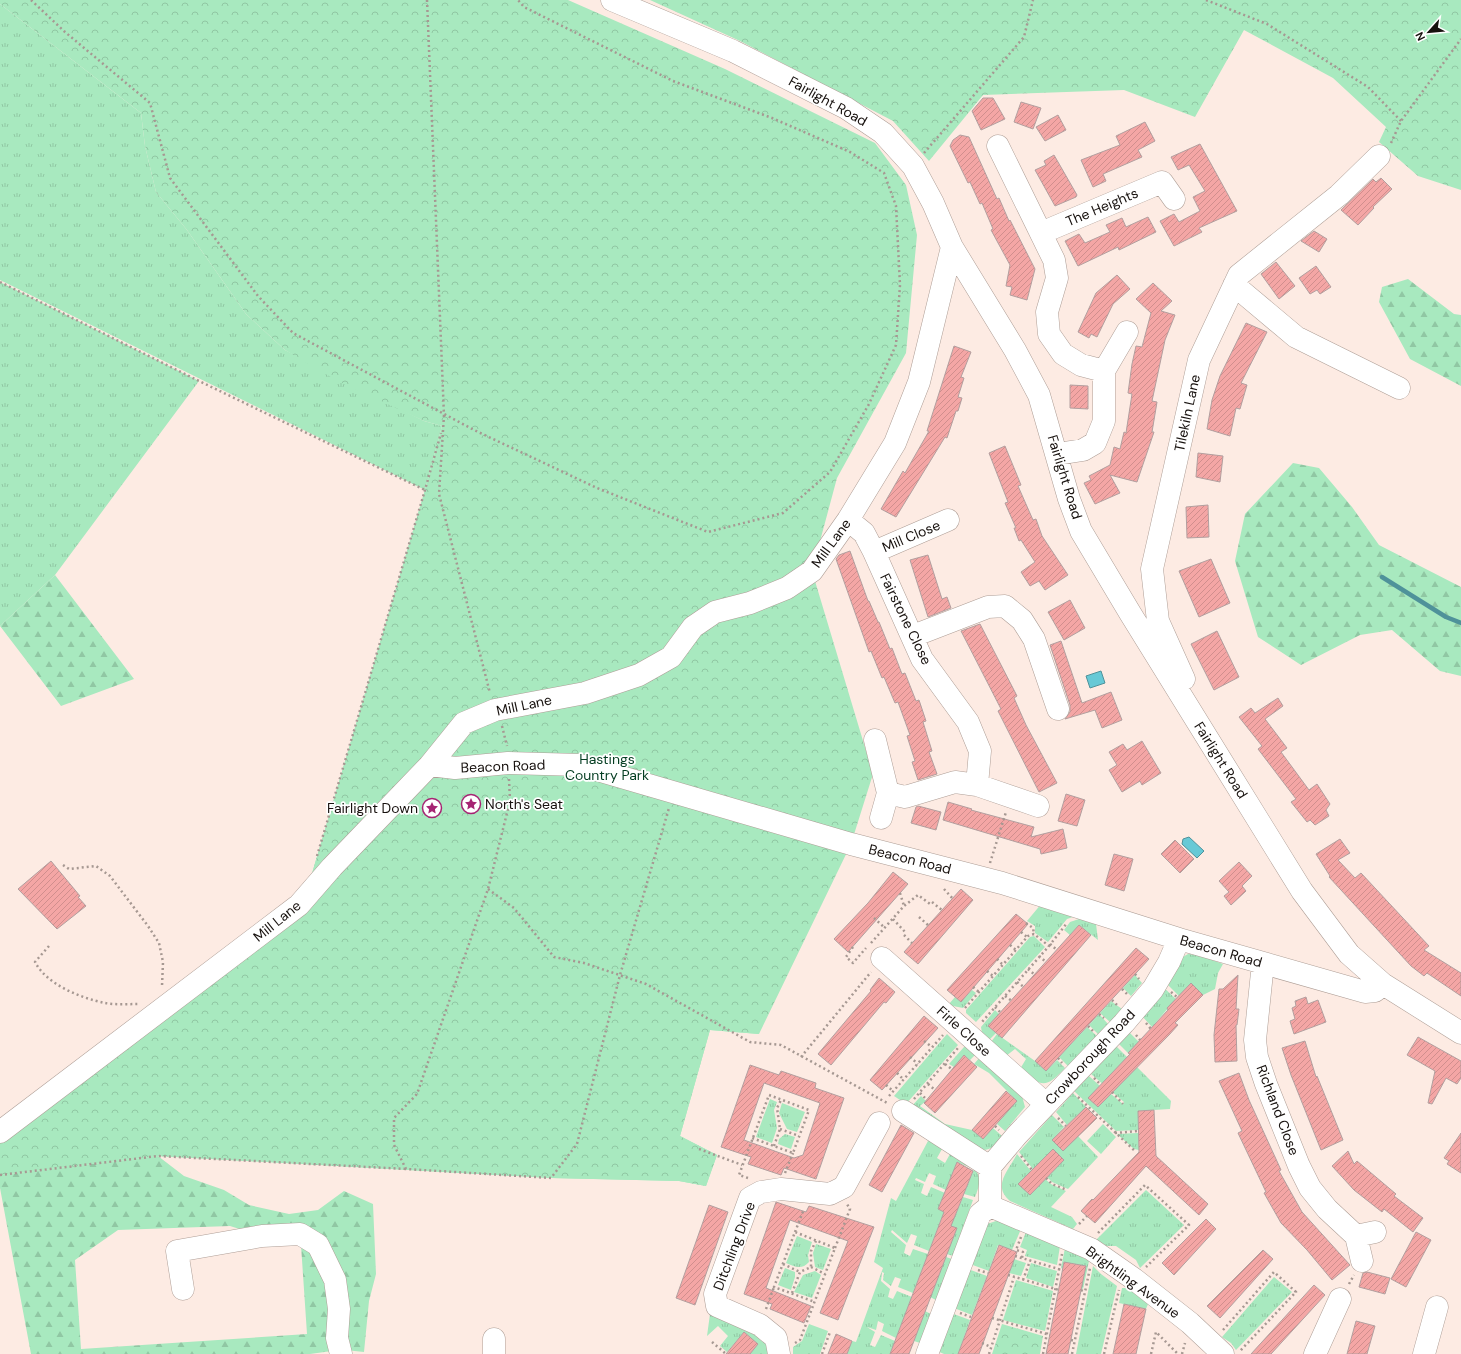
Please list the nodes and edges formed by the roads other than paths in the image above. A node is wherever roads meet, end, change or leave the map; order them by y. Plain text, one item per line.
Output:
1 (612, 0) edge
2 (998, 146) dead end
3 (1379, 156) road end
4 (1163, 181) dead end
5 (1041, 233) junction
6 (952, 247) junction
7 (1234, 285) junction
8 (1127, 332) dead end
9 (1104, 371) junction
10 (1399, 388) dead end
11 (1057, 454) junction
12 (848, 520) junction
13 (948, 520) dead end
14 (874, 552) junction
15 (913, 636) junction
16 (1058, 709) dead end
17 (1204, 733) junction
18 (875, 740) dead end
19 (430, 765) junction
20 (977, 785) junction
21 (888, 793) junction
22 (1038, 806) dead end
23 (881, 818) dead end
24 (1179, 939) junction
25 (882, 958) road end
26 (1263, 963) junction
27 (1383, 984) junction
28 (1461, 1033) edge
29 (1046, 1104) junction
30 (907, 1107) road end
31 (879, 1123) dead end
32 (0, 1132) edge
33 (990, 1167) junction
34 (990, 1206) junction
35 (1362, 1260) road end
36 (183, 1290) dead end
37 (1340, 1299) road end
38 (1437, 1307) dead end
39 (785, 1350) edge
40 (341, 1354) edge
41 (927, 1354) edge
42 (1223, 1354) edge
43 (1315, 1354) edge
44 (1424, 1354) edge

1 - 6 street, Fairlight Road
2 - 5 street
3 - 7 street, Tilekiln Lane
4 - 5 street, The Heights
5 - 9 street
6 - 11 street, Fairlight Road
6 - 12 street, Mill Lane
7 - 10 street
7 - 17 street, Tilekiln Lane
8 - 9 street
9 - 11 street
11 - 17 street, Fairlight Road
12 - 14 street, Fairstone Close
12 - 19 street, Mill Lane
13 - 14 street, Mill Close
14 - 15 street, Fairstone Close
15 - 16 street
15 - 20 street, Fairstone Close
17 - 27 street, Fairlight Road
18 - 21 street
19 - 24 street, Beacon Road
19 - 32 street, Mill Lane
20 - 21 street
20 - 22 street
21 - 23 street
24 - 26 street, Beacon Road
24 - 29 street, Crowborough Road
25 - 29 street, Firle Close
26 - 27 street, Beacon Road
26 - 35 street, Richland Close
27 - 28 street, Fairlight Road
29 - 33 street, Crowborough Road
30 - 33 street
31 - 39 street, Ditchling Drive
33 - 34 street
34 - 41 street
34 - 42 street, Brightling Avenue
36 - 40 street
37 - 43 street
38 - 44 street

